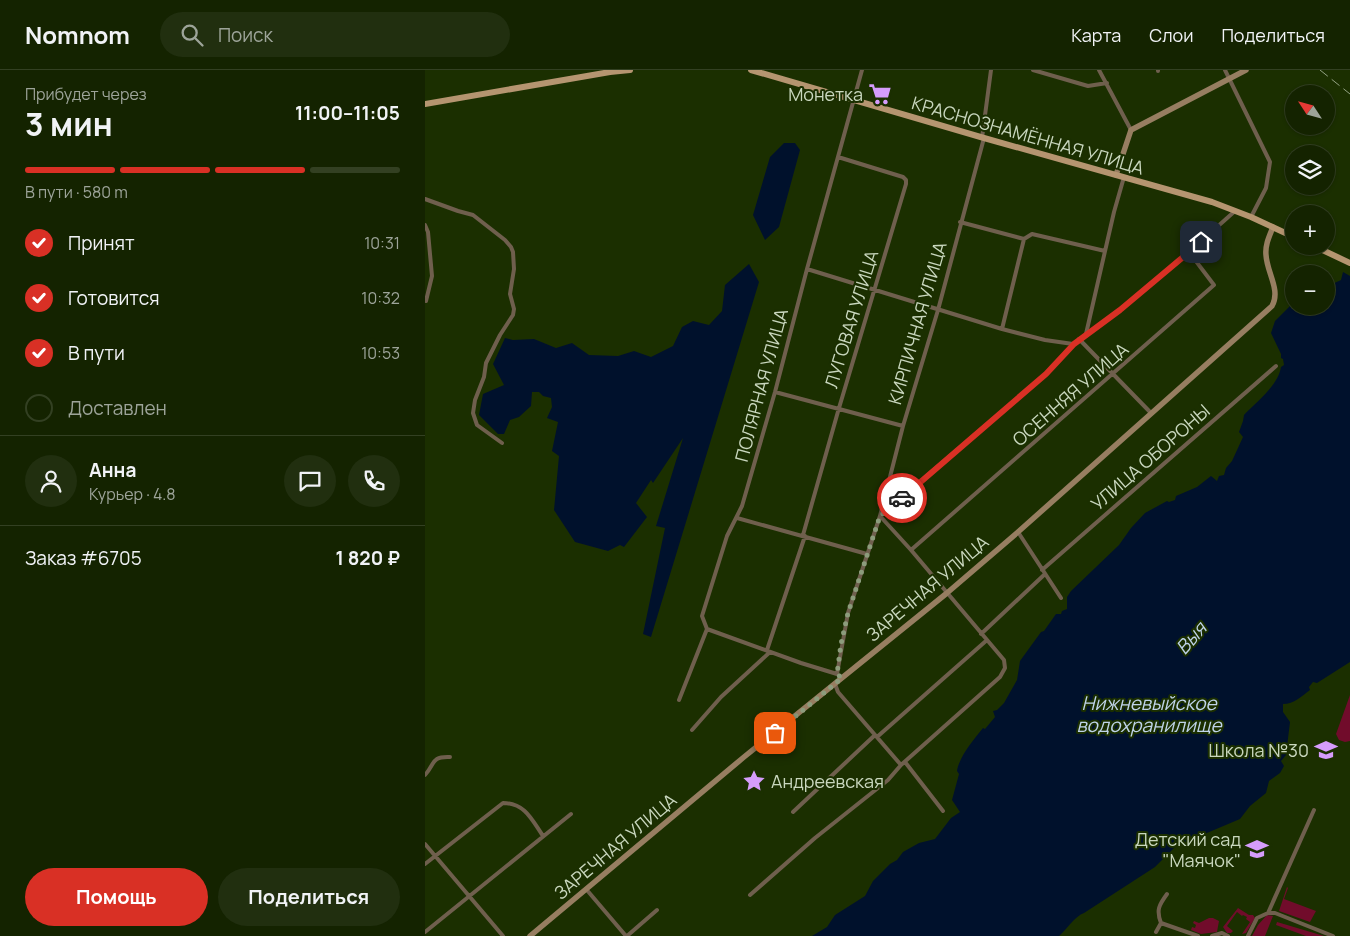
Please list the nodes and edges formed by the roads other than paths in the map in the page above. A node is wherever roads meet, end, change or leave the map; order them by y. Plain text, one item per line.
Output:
1 (630, 70) edge
2 (751, 70) edge
3 (862, 70) edge
4 (991, 70) edge
5 (1033, 70) edge
6 (1099, 70) edge
7 (1225, 70) edge
8 (1247, 70) edge
9 (1230, 80) junction
10 (1107, 83) junction
11 (854, 100) junction
12 (425, 104) edge
13 (1131, 130) junction
14 (983, 138) junction
15 (838, 158) junction
16 (1116, 175) junction
17 (1124, 177) junction
18 (425, 199) edge
19 (1235, 211) junction
20 (1251, 217) junction
21 (960, 222) junction
22 (425, 225) edge
23 (1273, 228) junction
24 (1285, 233) edge
25 (1024, 239) junction
26 (1105, 252) junction
27 (1189, 252) junction
28 (1333, 255) edge
29 (1349, 262) edge
30 (807, 269) junction
31 (874, 289) junction
32 (426, 301) edge
33 (938, 310) junction
34 (1002, 329) junction
35 (1086, 334) junction
36 (1079, 339) junction
37 (1074, 344) junction
38 (1277, 366) dead end
39 (1113, 375) junction
40 (775, 392) junction
41 (839, 408) junction
42 (1151, 413) junction
43 (903, 426) junction
44 (502, 443) dead end
45 (880, 516) junction
46 (737, 518) junction
47 (1018, 532) junction
48 (804, 536) junction
49 (911, 550) junction
50 (867, 554) junction
51 (1042, 570) junction
52 (1045, 574) junction
53 (947, 593) junction
54 (1061, 598) dead end
55 (707, 629) junction
56 (981, 634) junction
57 (987, 640) junction
58 (769, 651) junction
59 (840, 676) junction
60 (835, 684) junction
61 (679, 700) dead end
62 (692, 730) dead end
63 (876, 736) junction
64 (450, 758) dead end
65 (903, 763) junction
66 (425, 775) edge
67 (1314, 810) dead end
68 (943, 811) dead end
69 (793, 812) dead end
70 (571, 814) dead end
71 (543, 836) junction
72 (425, 844) edge
73 (435, 856) junction
74 (425, 864) edge
75 (586, 889) junction
76 (1167, 894) dead end
77 (751, 895) dead end
78 (469, 896) junction
79 (657, 910) dead end
80 (1268, 913) junction
81 (1161, 923) junction
82 (425, 932) edge
83 (1156, 932) dead end
84 (503, 936) edge
85 (530, 936) edge
86 (627, 936) edge
87 (1198, 936) edge
88 (1212, 936) edge
89 (1228, 936) edge
90 (1248, 936) edge
91 (1333, 936) edge

1 - 12 main road
2 - 11 main road, КРАСНОЗНАМЁННАЯ УЛИЦА
3 - 11 street, ПОЛЯРНАЯ УЛИЦА
4 - 14 street, КИРПИЧНАЯ УЛИЦА
5 - 10 street
6 - 10 street
7 - 9 street
8 - 9 street
9 - 13 street
9 - 20 street
10 - 13 street
11 - 14 main road, КРАСНОЗНАМЁННАЯ УЛИЦА
11 - 15 street, ПОЛЯРНАЯ УЛИЦА
13 - 16 street
14 - 16 main road, КРАСНОЗНАМЁННАЯ УЛИЦА
14 - 21 street, КИРПИЧНАЯ УЛИЦА
15 - 30 street, ПОЛЯРНАЯ УЛИЦА
15 - 31 street, ЛУГОВАЯ УЛИЦА
16 - 17 main road, КРАСНОЗНАМЁННАЯ УЛИЦА
17 - 19 main road, КРАСНОЗНАМЁННАЯ УЛИЦА
17 - 26 street
18 - 44 street
19 - 20 main road, КРАСНОЗНАМЁННАЯ УЛИЦА
19 - 27 street
20 - 23 main road, КРАСНОЗНАМЁННАЯ УЛИЦА
21 - 25 street
21 - 33 street, КИРПИЧНАЯ УЛИЦА
22 - 32 street
23 - 24 main road, КРАСНОЗНАМЁННАЯ УЛИЦА
23 - 42 street, ЗАРЕЧНАЯ УЛИЦА
25 - 26 street
25 - 34 street
26 - 35 street
27 - 35 street
27 - 39 street, ОСЕННЯЯ УЛИЦА
28 - 29 main road
30 - 31 street
30 - 40 street, ПОЛЯРНАЯ УЛИЦА
31 - 33 street
31 - 41 street, ЛУГОВАЯ УЛИЦА
33 - 34 street
33 - 43 street, КИРПИЧНАЯ УЛИЦА
34 - 37 street
35 - 36 street
36 - 37 street
36 - 39 street
37 - 45 street
38 - 51 street, УЛИЦА ОБОРОНЫ
39 - 42 street
39 - 49 street, ОСЕННЯЯ УЛИЦА
40 - 41 street
40 - 46 street, ПОЛЯРНАЯ УЛИЦА
41 - 43 street
41 - 48 street, ЛУГОВАЯ УЛИЦА
42 - 47 street, ЗАРЕЧНАЯ УЛИЦА
43 - 45 street, КИРПИЧНАЯ УЛИЦА
45 - 49 street
45 - 50 street, КИРПИЧНАЯ УЛИЦА
46 - 48 street
46 - 55 street, ПОЛЯРНАЯ УЛИЦА
47 - 51 street
47 - 53 street, ЗАРЕЧНАЯ УЛИЦА
48 - 50 street
48 - 58 street, ЛУГОВАЯ УЛИЦА
49 - 53 street
50 - 59 street, КИРПИЧНАЯ УЛИЦА
51 - 52 street
52 - 54 street
52 - 56 street
53 - 56 street
53 - 59 street, ЗАРЕЧНАЯ УЛИЦА
55 - 58 street
55 - 61 street, ПОЛЯРНАЯ УЛИЦА
56 - 57 street
57 - 63 street
57 - 65 street
58 - 59 street
58 - 62 street, ЛУГОВАЯ УЛИЦА
59 - 60 street, ЗАРЕЧНАЯ УЛИЦА
60 - 63 street
60 - 75 street, ЗАРЕЧНАЯ УЛИЦА
63 - 65 street
63 - 69 street
64 - 66 street
65 - 68 street
65 - 77 street
67 - 80 street
70 - 71 street
71 - 73 street
71 - 78 street
72 - 73 street
73 - 74 street
73 - 78 street
75 - 85 street, ЗАРЕЧНАЯ УЛИЦА
75 - 86 street
76 - 81 street
78 - 82 street
78 - 84 street
79 - 86 street
80 - 90 street
80 - 91 street
81 - 83 street
81 - 87 street
88 - 89 street

